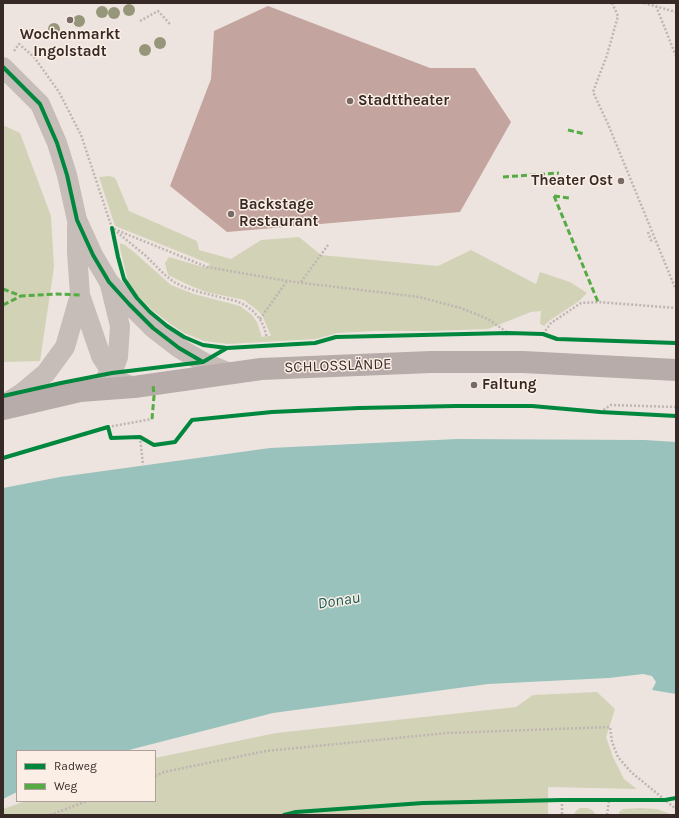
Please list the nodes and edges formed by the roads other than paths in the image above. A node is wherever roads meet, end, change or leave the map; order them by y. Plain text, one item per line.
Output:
1 (3, 67) edge
2 (77, 220) junction
3 (109, 282) junction
4 (80, 295) junction
5 (676, 370) edge
6 (112, 373) junction
7 (232, 374) junction
8 (134, 387) junction
9 (80, 391) junction
10 (3, 405) edge
11 (3, 409) edge

1 - 2 street
2 - 3 street
2 - 4 street
3 - 6 street
3 - 7 street
4 - 6 street
4 - 10 street
5 - 7 street, SCHLOSSLÄNDE
6 - 8 street
6 - 9 street
7 - 8 street, SCHLOSSLÄNDE
8 - 9 street, SCHLOSSLÄNDE
9 - 11 street, SCHLOSSLÄNDE

